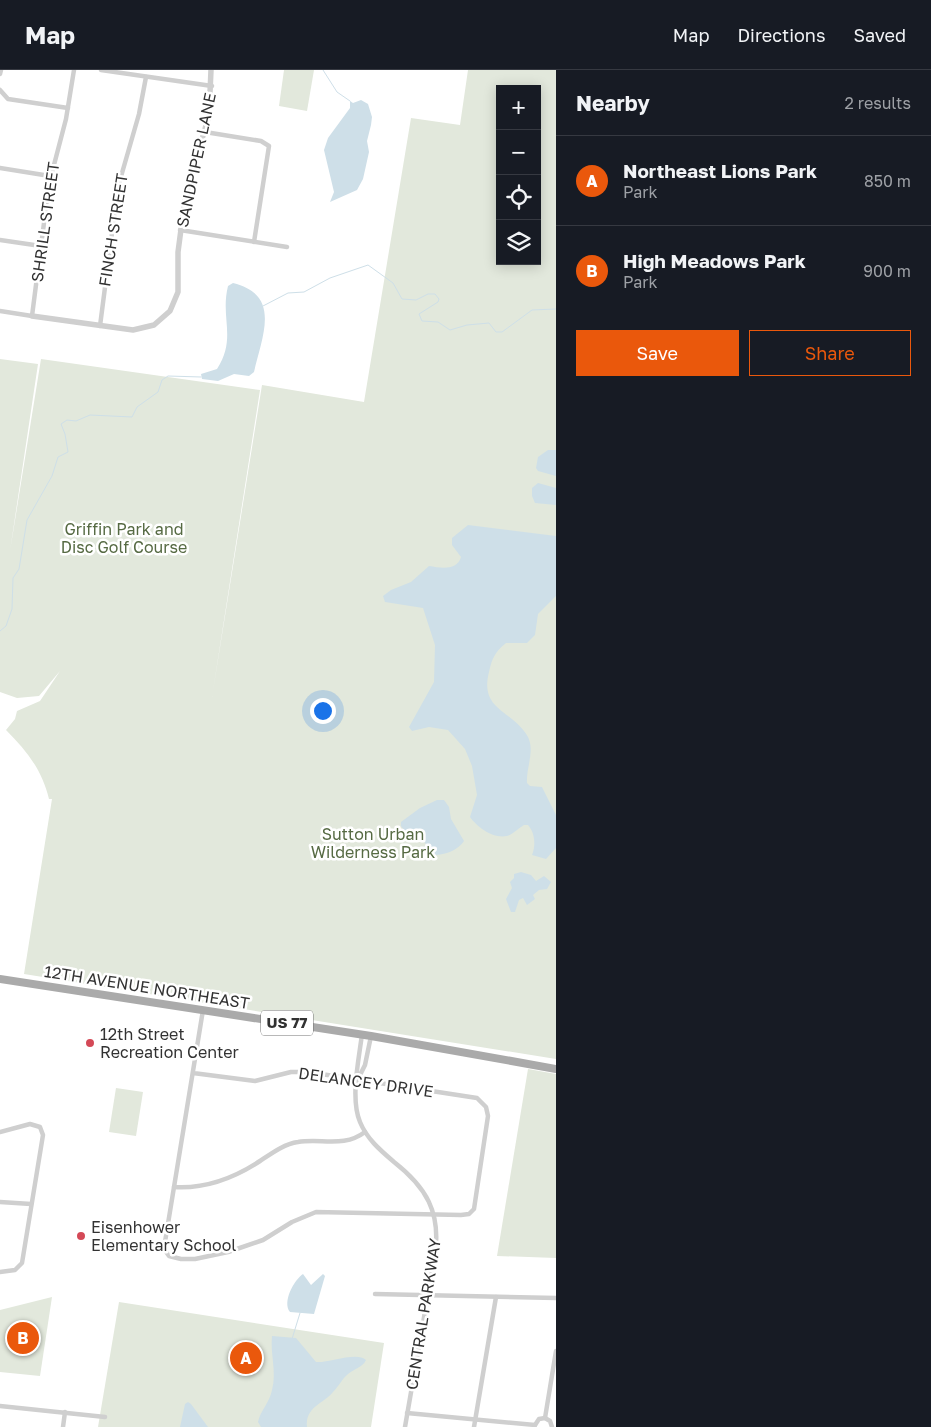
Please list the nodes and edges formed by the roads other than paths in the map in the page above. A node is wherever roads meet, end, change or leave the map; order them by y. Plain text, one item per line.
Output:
1 (1, 70) edge
2 (74, 70) edge
3 (101, 70) edge
4 (211, 70) edge
5 (0, 74) edge
6 (146, 77) junction
7 (212, 86) junction
8 (0, 90) edge
9 (68, 108) junction
10 (205, 132) junction
11 (0, 168) edge
12 (50, 176) junction
13 (180, 230) junction
14 (0, 240) edge
15 (254, 242) junction
16 (41, 246) junction
17 (287, 247) dead end
18 (0, 311) edge
19 (32, 316) junction
20 (100, 326) junction
21 (0, 979) edge
22 (204, 1010) junction
23 (362, 1034) junction
24 (371, 1036) junction
25 (556, 1069) edge
26 (193, 1073) junction
27 (358, 1080) junction
28 (0, 1132) edge
29 (365, 1132) junction
30 (255, 1154) dead end
31 (260, 1161) junction
32 (174, 1187) junction
33 (0, 1202) edge
34 (31, 1204) junction
35 (434, 1214) junction
36 (0, 1272) edge
37 (375, 1294) dead end
38 (427, 1295) junction
39 (496, 1297) junction
40 (556, 1298) edge
41 (556, 1351) edge
42 (0, 1406) edge
43 (65, 1412) junction
44 (407, 1413) junction
45 (105, 1416) dead end
46 (545, 1418) junction
47 (475, 1419) junction
48 (535, 1426) edge
49 (63, 1427) edge
50 (405, 1427) edge
51 (474, 1427) edge
52 (552, 1427) edge

1 - 5 street
2 - 9 street, SHRILL STREET
3 - 6 street
4 - 7 street, SANDPIPER LANE
6 - 7 street
6 - 20 street, FINCH STREET
7 - 10 street, SANDPIPER LANE
8 - 9 street
9 - 12 street, SHRILL STREET
10 - 13 street, SANDPIPER LANE
10 - 15 street
11 - 12 street
12 - 16 street, SHRILL STREET
13 - 15 street
13 - 20 street, SANDPIPER LANE
14 - 16 street
15 - 17 street
16 - 19 street, SHRILL STREET
18 - 19 street, SANDPIPER LANE
19 - 20 street, SANDPIPER LANE
21 - 22 main road, 12TH AVENUE NORTHEAST / US 77
22 - 23 main road, 12TH AVENUE NORTHEAST / US 77
22 - 26 street
23 - 24 main road, 12TH AVENUE NORTHEAST / US 77
23 - 27 street, CENTRAL PARKWAY
24 - 25 main road, 12TH AVENUE NORTHEAST / US 77
24 - 27 street, CENTRAL PARKWAY
26 - 27 street, DELANCEY DRIVE
26 - 32 street
27 - 29 street, CENTRAL PARKWAY
27 - 35 street, DELANCEY DRIVE
28 - 34 street
29 - 31 street
29 - 35 street, CENTRAL PARKWAY
30 - 31 street
31 - 32 street
32 - 35 street, DELANCEY DRIVE
33 - 34 street
34 - 36 street
35 - 38 street, CENTRAL PARKWAY
37 - 38 street
38 - 39 street
38 - 44 street, CENTRAL PARKWAY
39 - 40 street
39 - 47 street
41 - 46 street
42 - 43 street
43 - 45 street
43 - 49 street
44 - 47 street
44 - 50 street, CENTRAL PARKWAY
46 - 48 street
46 - 52 street
47 - 48 street
47 - 51 street

